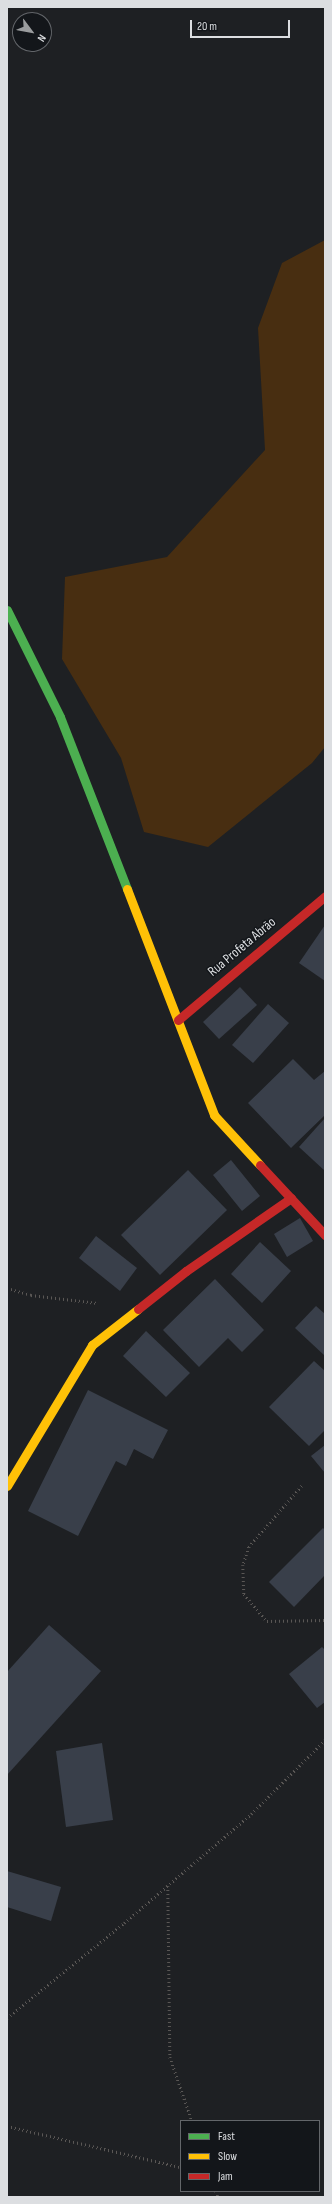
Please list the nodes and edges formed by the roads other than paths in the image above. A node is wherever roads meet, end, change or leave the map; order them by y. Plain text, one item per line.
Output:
1 (7, 610) edge
2 (325, 896) edge
3 (178, 1020) junction
4 (291, 1198) junction
5 (325, 1235) edge
6 (7, 1486) edge

1 - 3 street
2 - 3 street, Rua Profeta Abrão
3 - 4 street
4 - 5 street
4 - 6 street

